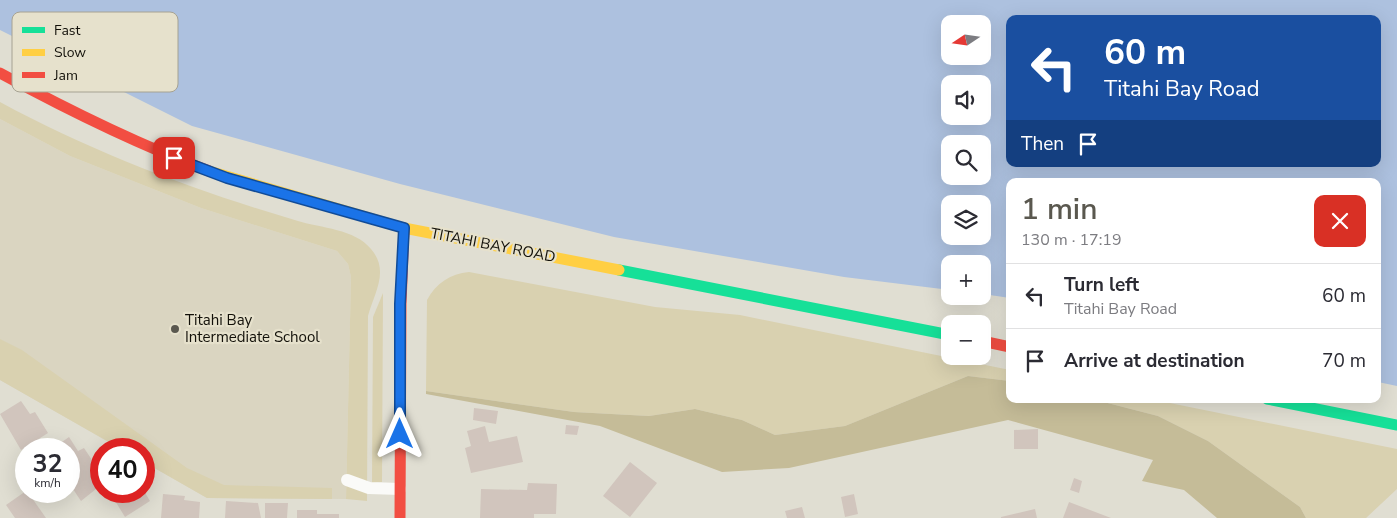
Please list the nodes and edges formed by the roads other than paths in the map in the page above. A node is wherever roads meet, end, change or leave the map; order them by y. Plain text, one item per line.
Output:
1 (0, 74) edge
2 (12, 80) edge
3 (34, 92) edge
4 (404, 228) junction
5 (941, 333) edge
6 (991, 343) edge
7 (1006, 346) edge
8 (1287, 403) edge
9 (1397, 425) edge
10 (347, 480) dead end
11 (400, 489) junction
12 (400, 518) edge

1 - 2 main road, TITAHI BAY ROAD
3 - 4 main road, TITAHI BAY ROAD
4 - 5 main road, TITAHI BAY ROAD
4 - 11 main road
6 - 7 main road
8 - 9 main road
10 - 11 lane
11 - 12 main road

